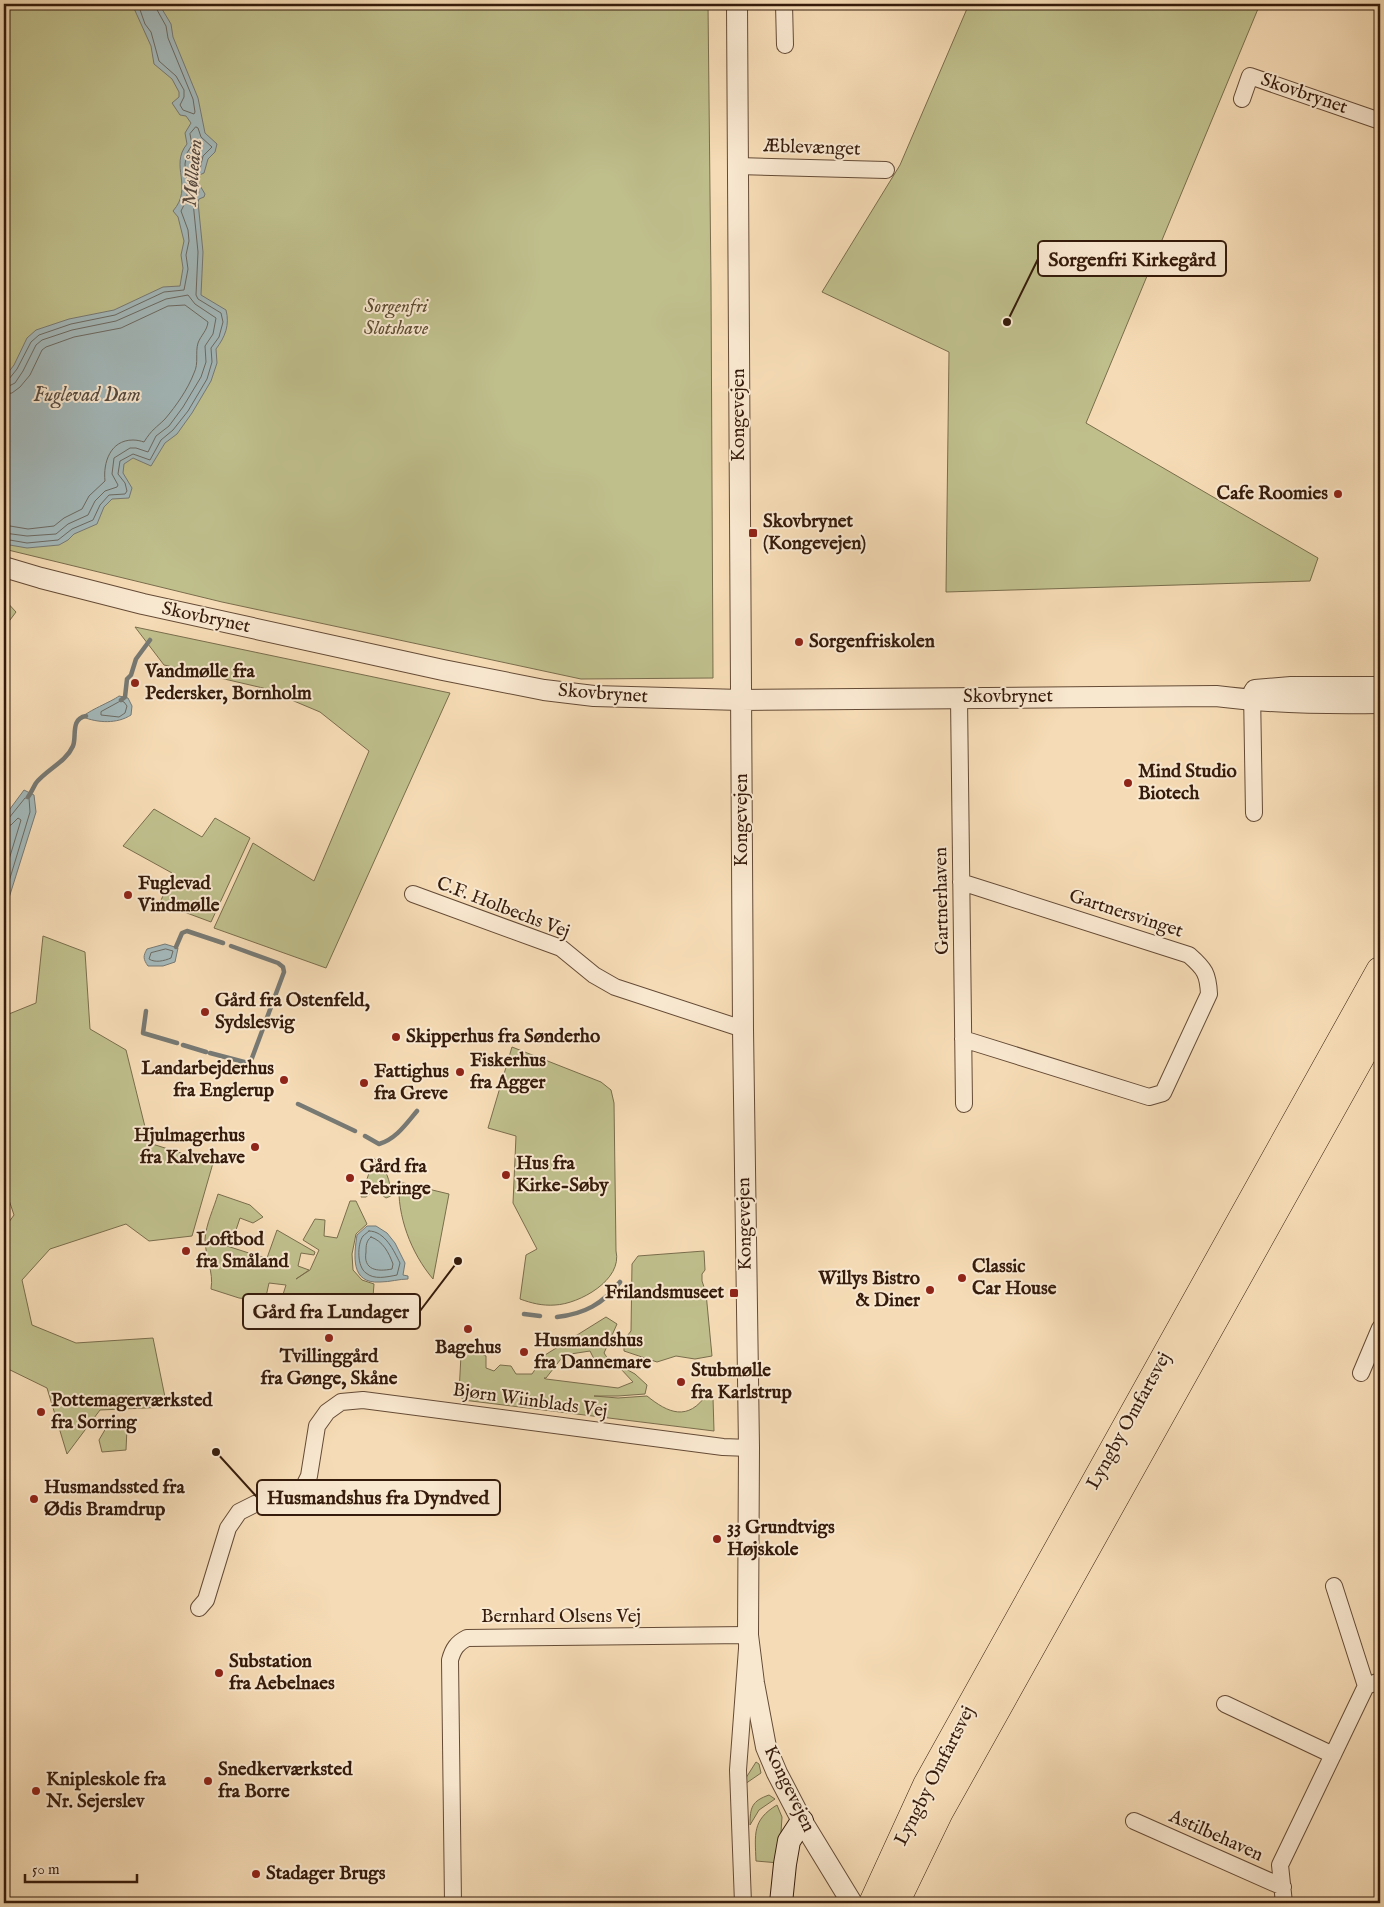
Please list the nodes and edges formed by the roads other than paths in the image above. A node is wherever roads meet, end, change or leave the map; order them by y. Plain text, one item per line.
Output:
1 (736, 4) edge
2 (784, 4) edge
3 (785, 45) dead end
4 (1242, 99) dead end
5 (1380, 121) edge
6 (738, 166) junction
7 (886, 170) dead end
8 (4, 567) edge
9 (1380, 687) edge
10 (1252, 696) junction
11 (959, 698) junction
12 (741, 700) junction
13 (1380, 703) edge
14 (1254, 813) dead end
15 (962, 882) junction
16 (412, 894) dead end
17 (1380, 971) edge
18 (1380, 1022) edge
19 (743, 1029) junction
20 (964, 1039) junction
21 (964, 1104) dead end
22 (1380, 1328) edge
23 (1361, 1373) dead end
24 (749, 1448) junction
25 (1334, 1586) dead end
26 (199, 1608) dead end
27 (748, 1635) junction
28 (1373, 1684) edge
29 (1225, 1704) dead end
30 (1333, 1756) junction
31 (802, 1821) junction
32 (1134, 1821) dead end
33 (1284, 1895) edge
34 (889, 1902) edge
35 (453, 1903) edge
36 (743, 1903) edge
37 (781, 1903) edge
38 (852, 1903) edge

1 - 6 street, Kongevejen
2 - 3 street
4 - 5 street, Skovbrynet
6 - 7 street, Æblevænget
6 - 12 street, Kongevejen
8 - 12 street, Skovbrynet
9 - 10 street, Skovbrynet
10 - 11 street, Skovbrynet
10 - 13 street, Skovbrynet
10 - 14 street
11 - 12 street, Skovbrynet
11 - 15 street, Gartnerhaven
12 - 19 street, Kongevejen
15 - 20 street, Gartnerhaven
15 - 20 street, Gartnersvinget
16 - 19 street, C.F. Holbechs Vej
17 - 34 highway, Lyngby Omfartsvej
18 - 34 highway, Lyngby Omfartsvej
19 - 24 street, Kongevejen
20 - 21 street, Gartnerhaven
22 - 23 street
24 - 26 street, Bjørn Wiinblads Vej
24 - 27 street, Kongevejen
25 - 28 street, Astilbehaven
27 - 31 street, Kongevejen
27 - 35 street, Bernhard Olsens Vej
27 - 36 street, Kongevejen
28 - 30 street, Astilbehaven
29 - 30 street
30 - 33 street, Astilbehaven
31 - 37 main road
31 - 38 street, Kongevejen
32 - 33 street, Astilbehaven

